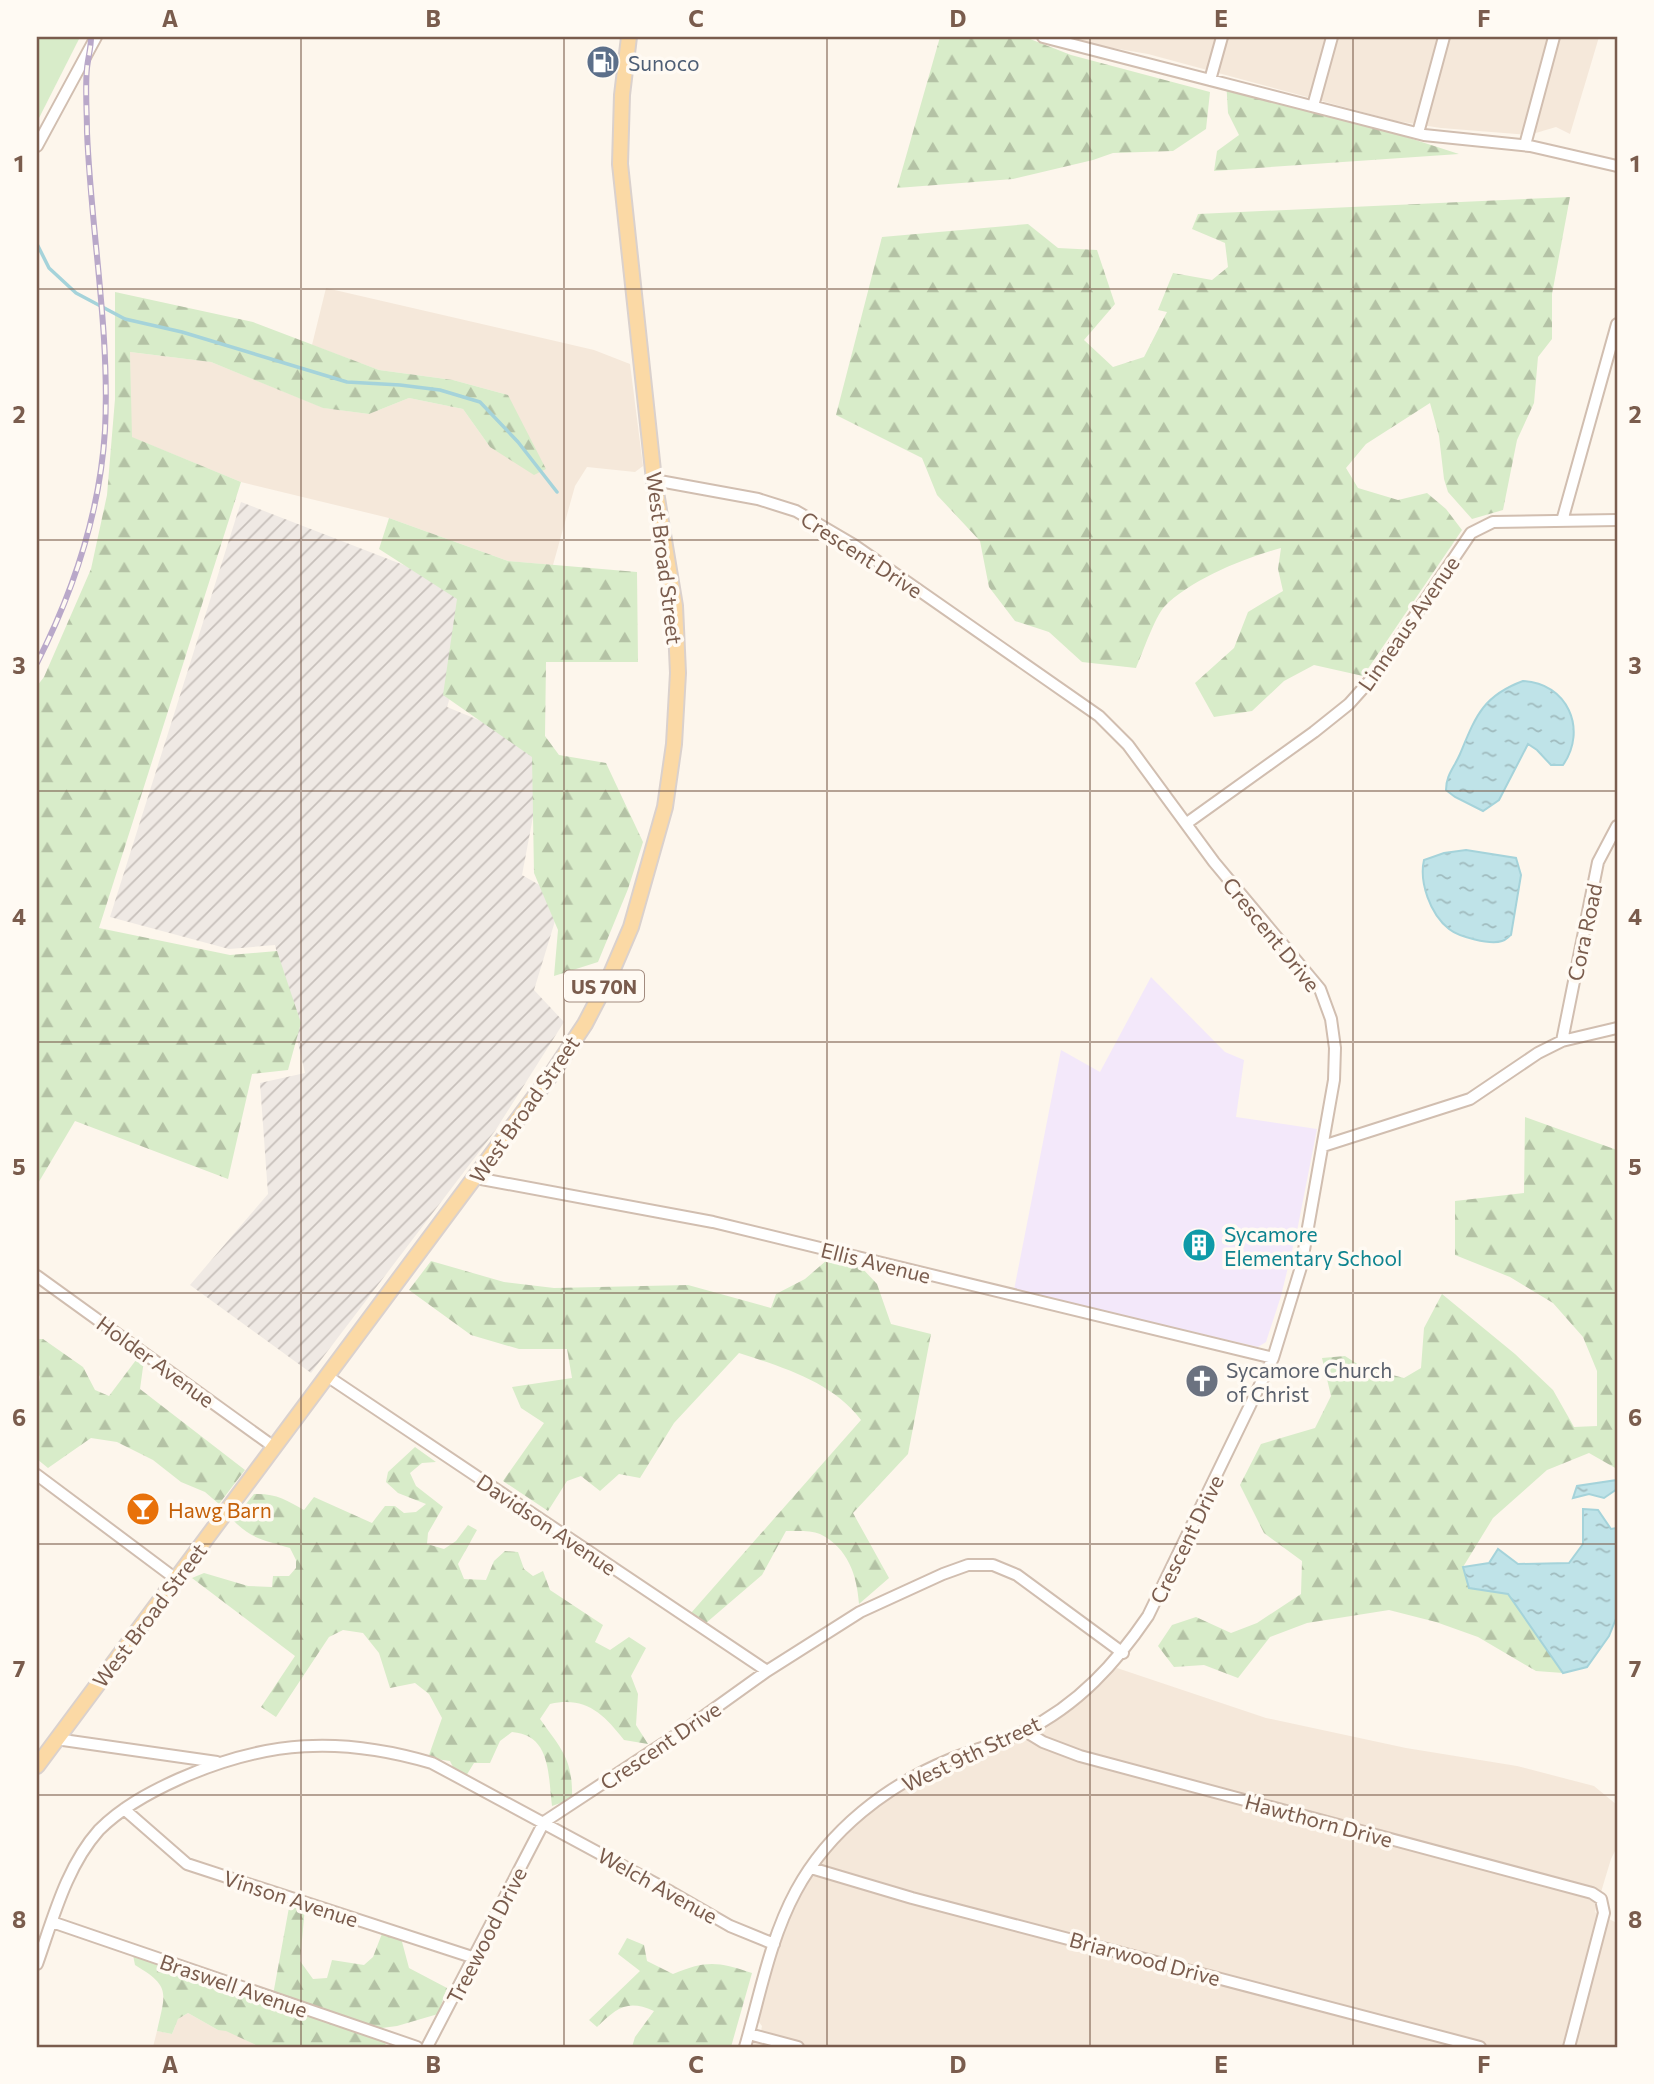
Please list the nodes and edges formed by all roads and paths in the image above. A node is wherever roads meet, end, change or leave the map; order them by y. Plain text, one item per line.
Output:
1 (96, 37) edge
2 (629, 37) edge
3 (1043, 37) edge
4 (1222, 37) edge
5 (1332, 37) edge
6 (1444, 37) edge
7 (1554, 37) edge
8 (1210, 80) junction
9 (1313, 106) junction
10 (1418, 133) junction
11 (1525, 145) junction
12 (37, 146) edge
13 (1617, 166) edge
14 (1617, 324) edge
15 (654, 480) junction
16 (1617, 520) edge
17 (1562, 521) junction
18 (1187, 823) junction
19 (1617, 826) edge
20 (1617, 1028) edge
21 (1562, 1041) junction
22 (1323, 1146) junction
23 (475, 1178) junction
24 (37, 1276) edge
25 (1273, 1358) junction
26 (327, 1376) junction
27 (274, 1447) junction
28 (39, 1481) edge
29 (176, 1578) junction
30 (1122, 1653) junction
31 (767, 1671) junction
32 (1025, 1731) junction
33 (56, 1740) junction
34 (220, 1762) junction
35 (37, 1766) edge
36 (124, 1809) junction
37 (544, 1822) junction
38 (811, 1868) junction
39 (52, 1922) junction
40 (774, 1944) junction
41 (475, 1958) junction
42 (37, 1964) edge
43 (749, 2034) junction
44 (417, 2047) edge
45 (427, 2047) edge
46 (745, 2047) edge
47 (798, 2047) edge
48 (1480, 2047) edge
49 (1569, 2047) edge

1 - 12 street
2 - 15 main road, West Broad Street / US 70N
3 - 8 street
4 - 8 street
5 - 9 street
6 - 10 street
7 - 11 street
8 - 9 street
9 - 10 street
10 - 11 street
11 - 13 street
14 - 17 street
15 - 18 street, Crescent Drive
15 - 23 main road, West Broad Street / US 70N
16 - 17 street, Linneaus Avenue
17 - 18 street, Linneaus Avenue
18 - 22 street, Crescent Drive
19 - 21 street, Cora Road
20 - 21 street
21 - 22 street
22 - 25 street, Crescent Drive
23 - 25 street, Ellis Avenue
23 - 26 main road, West Broad Street / US 70N
24 - 27 street, Holder Avenue
25 - 30 street, Crescent Drive
26 - 27 main road, West Broad Street / US 70N
26 - 31 street, Davidson Avenue
27 - 29 main road, West Broad Street / US 70N
28 - 29 street
29 - 33 main road, West Broad Street / US 70N
30 - 31 street, Crescent Drive
30 - 32 street, West 9th Street
31 - 37 street, Crescent Drive
32 - 38 street, West 9th Street
32 - 49 street, Hawthorn Drive
33 - 34 street
33 - 35 main road, West Broad Street / US 70N
34 - 36 street
34 - 37 street
36 - 39 street
36 - 41 street, Vinson Avenue
37 - 40 street, Welch Avenue
37 - 41 street, Treewood Drive
38 - 40 street, West 9th Street
38 - 48 street, Briarwood Drive
39 - 42 street
39 - 44 street, Braswell Avenue
40 - 43 street, West 9th Street
41 - 45 street, Treewood Drive
43 - 46 street, West 9th Street
43 - 47 street

